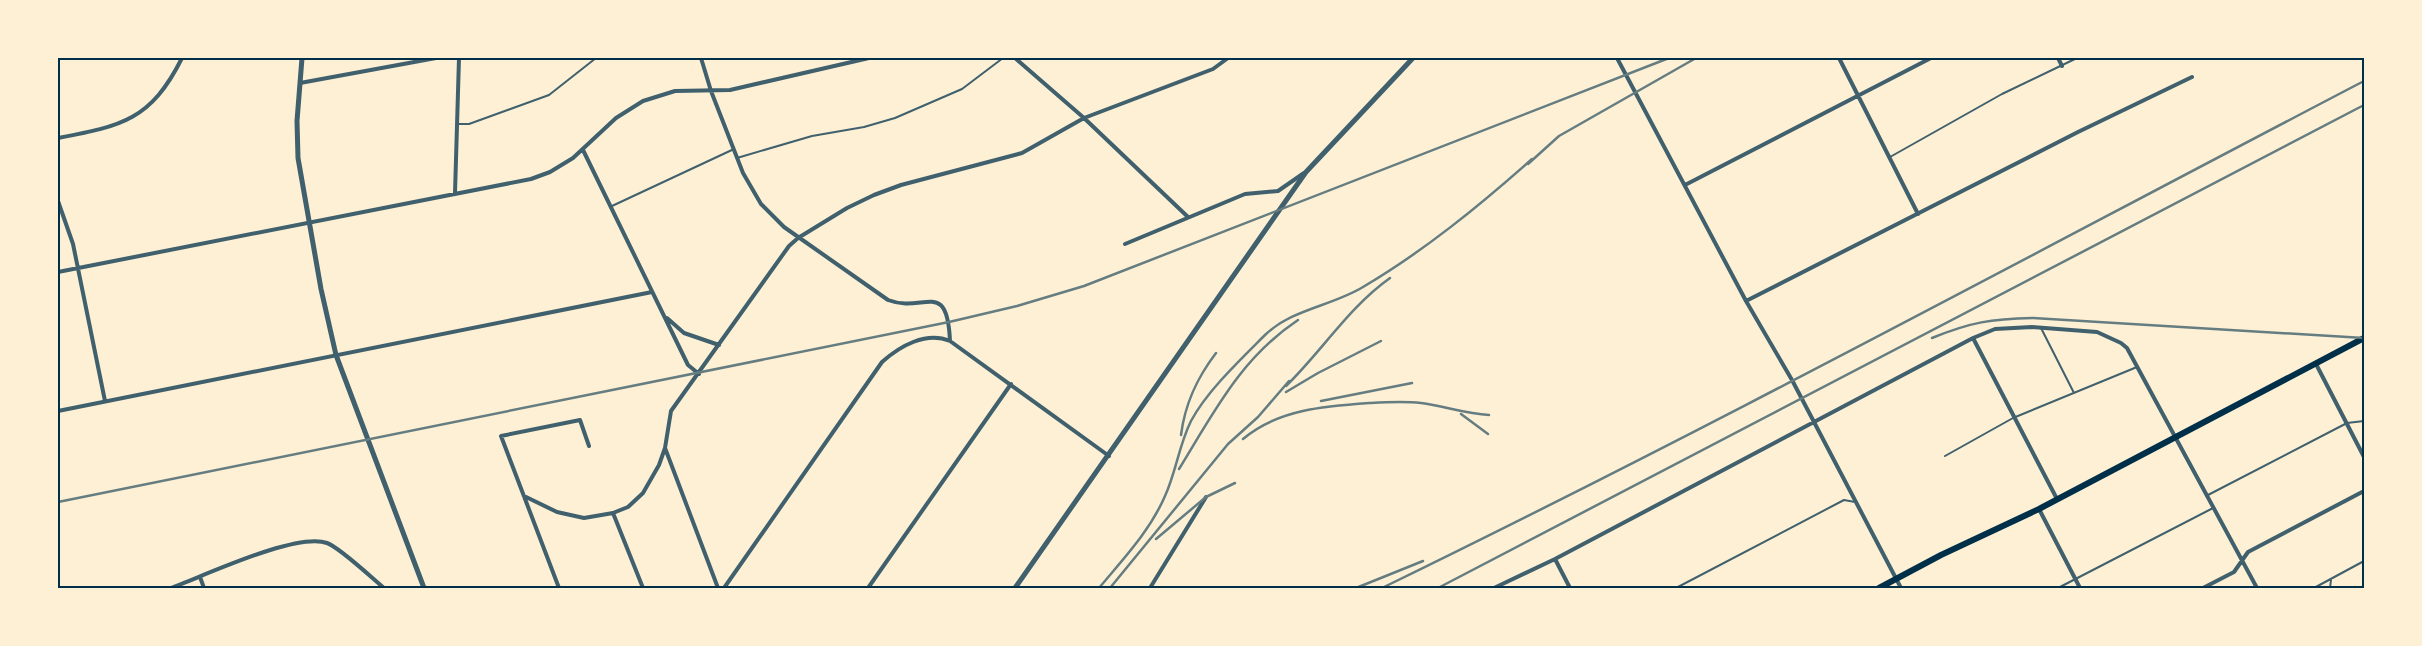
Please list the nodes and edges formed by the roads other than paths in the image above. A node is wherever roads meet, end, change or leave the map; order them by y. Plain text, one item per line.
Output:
1 (182, 58) edge
2 (302, 58) edge
3 (436, 58) edge
4 (459, 58) edge
5 (596, 58) edge
6 (701, 58) edge
7 (869, 58) edge
8 (1003, 58) edge
9 (1015, 58) edge
10 (1228, 58) edge
11 (1414, 58) edge
12 (1617, 58) edge
13 (1839, 58) edge
14 (1931, 58) edge
15 (2058, 58) edge
16 (2077, 58) edge
17 (2062, 66) junction
18 (2192, 77) dead end
19 (300, 82) junction
20 (711, 92) junction
21 (1859, 95) junction
22 (1084, 118) junction
23 (457, 124) junction
24 (58, 138) edge
25 (734, 149) junction
26 (583, 150) junction
27 (1890, 157) junction
28 (737, 158) junction
29 (1306, 172) junction
30 (1685, 185) junction
31 (455, 193) junction
32 (58, 201) edge
33 (610, 207) junction
34 (1918, 214) junction
35 (1188, 217) junction
36 (309, 222) junction
37 (798, 238) junction
38 (1125, 244) dead end
39 (78, 268) junction
40 (58, 272) edge
41 (652, 292) junction
42 (1746, 302) junction
43 (664, 315) junction
44 (2041, 328) junction
45 (1973, 338) junction
46 (2364, 338) edge
47 (950, 341) junction
48 (719, 345) junction
49 (336, 355) junction
50 (2316, 364) junction
51 (2137, 367) junction
52 (698, 374) junction
53 (1010, 384) junction
54 (2074, 393) junction
55 (105, 401) junction
56 (58, 411) edge
57 (2013, 418) junction
58 (2364, 421) edge
59 (1815, 422) junction
60 (2348, 423) junction
61 (2176, 437) junction
62 (589, 446) dead end
63 (665, 448) junction
64 (1108, 456) junction
65 (1945, 456) dead end
66 (2364, 457) edge
67 (2364, 491) edge
68 (2208, 495) junction
69 (524, 496) junction
70 (1206, 497) dead end
71 (2057, 500) junction
72 (1855, 502) junction
73 (2213, 508) junction
74 (2038, 509) junction
75 (613, 513) junction
76 (1555, 559) junction
77 (2242, 559) junction
78 (2364, 561) edge
79 (200, 577) junction
80 (2075, 579) junction
81 (1896, 580) junction
82 (2330, 580) junction
83 (170, 588) edge
84 (204, 588) edge
85 (384, 588) edge
86 (424, 588) edge
87 (559, 588) edge
88 (643, 588) edge
89 (718, 588) edge
90 (724, 588) edge
91 (868, 588) edge
92 (1015, 588) edge
93 (1150, 588) edge
94 (1494, 588) edge
95 (1570, 588) edge
96 (1676, 588) edge
97 (1879, 588) edge
98 (1901, 588) edge
99 (2058, 588) edge
100 (2080, 588) edge
101 (2203, 588) edge
102 (2257, 588) edge
103 (2314, 588) edge
104 (2330, 588) edge

1 - 24 street
2 - 19 street
3 - 19 street
4 - 23 street
5 - 23 lane
6 - 20 street
7 - 20 street
8 - 28 lane
9 - 22 street
10 - 22 street
11 - 29 street
12 - 30 street
13 - 21 street
14 - 21 street
15 - 17 street
16 - 17 lane
17 - 27 lane
18 - 34 street
19 - 36 street
20 - 25 street
20 - 26 street
21 - 27 street
21 - 30 street
22 - 35 street
22 - 37 street
23 - 31 street
25 - 28 street
25 - 33 lane
26 - 31 street
26 - 33 street
27 - 34 street
28 - 37 street
29 - 35 street
29 - 64 street
30 - 42 street
31 - 36 street
32 - 39 street
33 - 41 street
34 - 42 street
35 - 38 street
36 - 39 street
36 - 49 street
37 - 47 street
37 - 48 street
39 - 40 street
39 - 55 street
41 - 43 street
41 - 49 street
42 - 59 street
43 - 48 street
43 - 52 street
44 - 45 street
44 - 51 street
44 - 54 lane
45 - 57 street
45 - 59 street
46 - 50 main road
47 - 53 street
47 - 90 street
48 - 52 street
49 - 55 street
49 - 86 street
50 - 60 street
50 - 61 main road
51 - 54 lane
51 - 61 street
52 - 63 street
53 - 64 street
53 - 91 street
54 - 57 lane
55 - 56 street
57 - 65 lane
57 - 71 street
58 - 60 lane
59 - 72 street
59 - 76 street
60 - 66 street
60 - 68 lane
61 - 68 street
61 - 71 main road
62 - 69 street
63 - 75 street
63 - 89 street
64 - 92 street
67 - 77 street
68 - 73 street
69 - 75 street
69 - 87 street
70 - 93 street
71 - 74 main road
72 - 81 street
72 - 96 lane
73 - 77 street
73 - 80 lane
74 - 80 street
74 - 81 main road
75 - 88 street
76 - 94 street
76 - 95 street
77 - 101 street
77 - 102 street
78 - 82 lane
79 - 83 street
79 - 84 street
79 - 85 street
80 - 99 lane
80 - 100 street
81 - 97 main road
81 - 98 street
82 - 103 lane
82 - 104 lane

